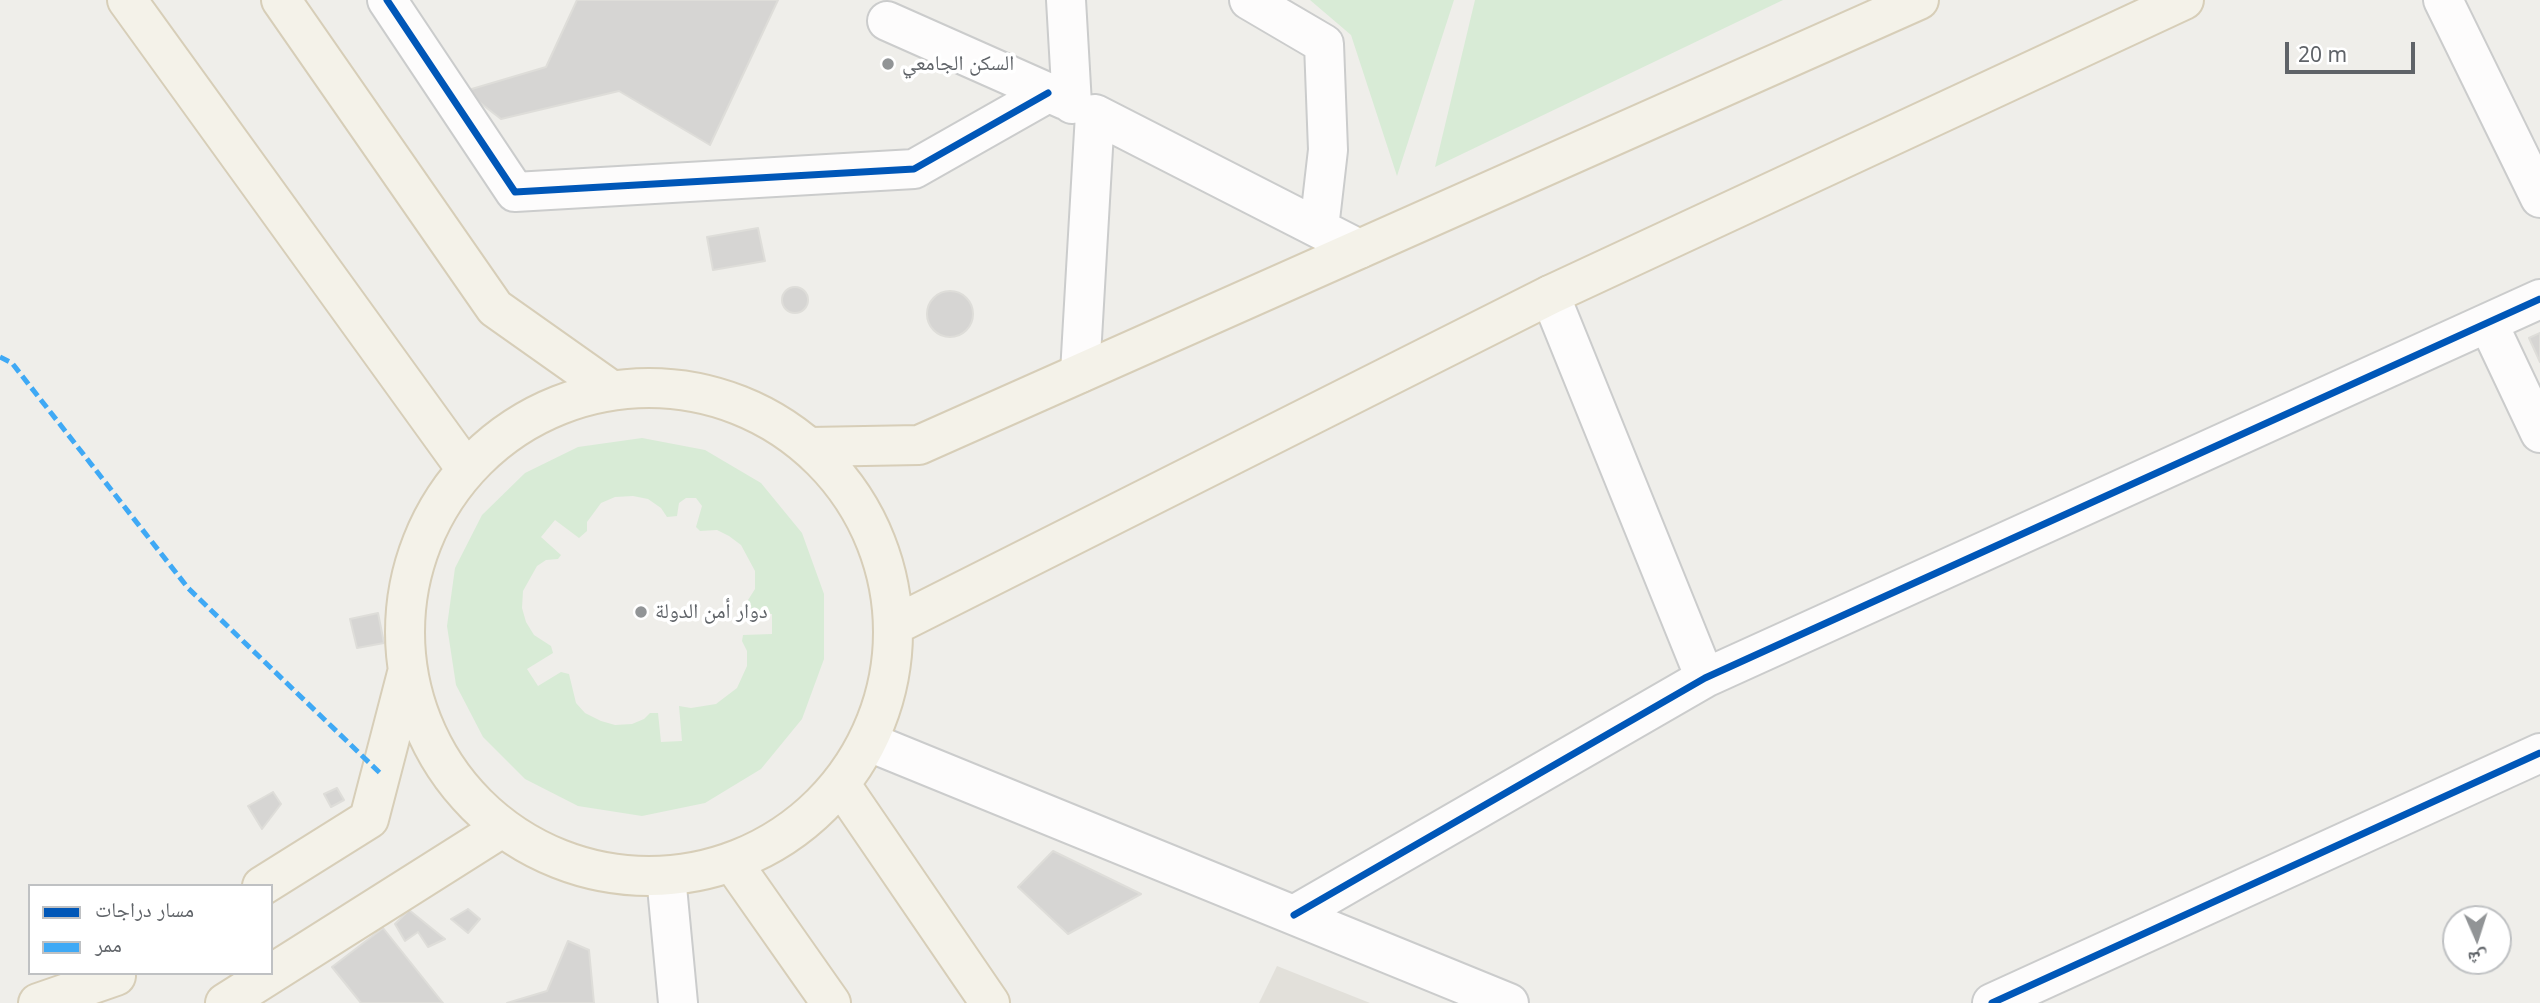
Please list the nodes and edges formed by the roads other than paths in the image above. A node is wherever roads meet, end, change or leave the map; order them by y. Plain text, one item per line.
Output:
1 (127, 0) edge
2 (281, 0) edge
3 (387, 0) edge
4 (1066, 0) edge
5 (1249, 0) edge
6 (1919, 0) edge
7 (2185, 0) edge
8 (2442, 0) edge
9 (887, 21) dead end
10 (1072, 104) junction
11 (2540, 198) edge
12 (1319, 228) junction
13 (1359, 250) junction
14 (1550, 295) junction
15 (2540, 299) edge
16 (2488, 323) junction
17 (1080, 373) junction
18 (611, 390) junction
19 (2540, 433) edge
20 (810, 447) junction
21 (466, 469) junction
22 (895, 625) junction
23 (407, 673) junction
24 (1705, 678) junction
25 (869, 742) junction
26 (2540, 753) edge
27 (841, 785) junction
28 (502, 828) junction
29 (732, 862) junction
30 (666, 876) junction
31 (265, 884) edge
32 (1294, 915) junction
33 (273, 973) edge
34 (119, 975) edge
35 (269, 975) edge
36 (38, 1003) edge
37 (80, 1003) edge
38 (225, 1003) edge
39 (678, 1003) edge
40 (831, 1003) edge
41 (990, 1003) edge
42 (1508, 1003) edge
43 (1992, 1003) edge

1 - 21 main road
2 - 18 main road
3 - 10 street
4 - 10 street
5 - 12 street
6 - 13 main road
7 - 14 main road
8 - 11 street
9 - 10 street
10 - 12 street
10 - 17 street
12 - 13 street
13 - 17 main road
14 - 22 main road
14 - 24 street
15 - 16 street
16 - 19 street
16 - 24 street
17 - 20 main road
18 - 20 main road
18 - 21 main road
20 - 22 main road
21 - 23 main road
22 - 25 main road
23 - 28 main road
23 - 31 main road
24 - 32 street
25 - 27 main road
25 - 32 street
26 - 43 street
27 - 29 main road
27 - 41 main road
28 - 30 main road
28 - 33 main road
29 - 30 main road
29 - 40 main road
30 - 39 street
32 - 42 street
34 - 36 main road
34 - 37 main road
35 - 38 main road

